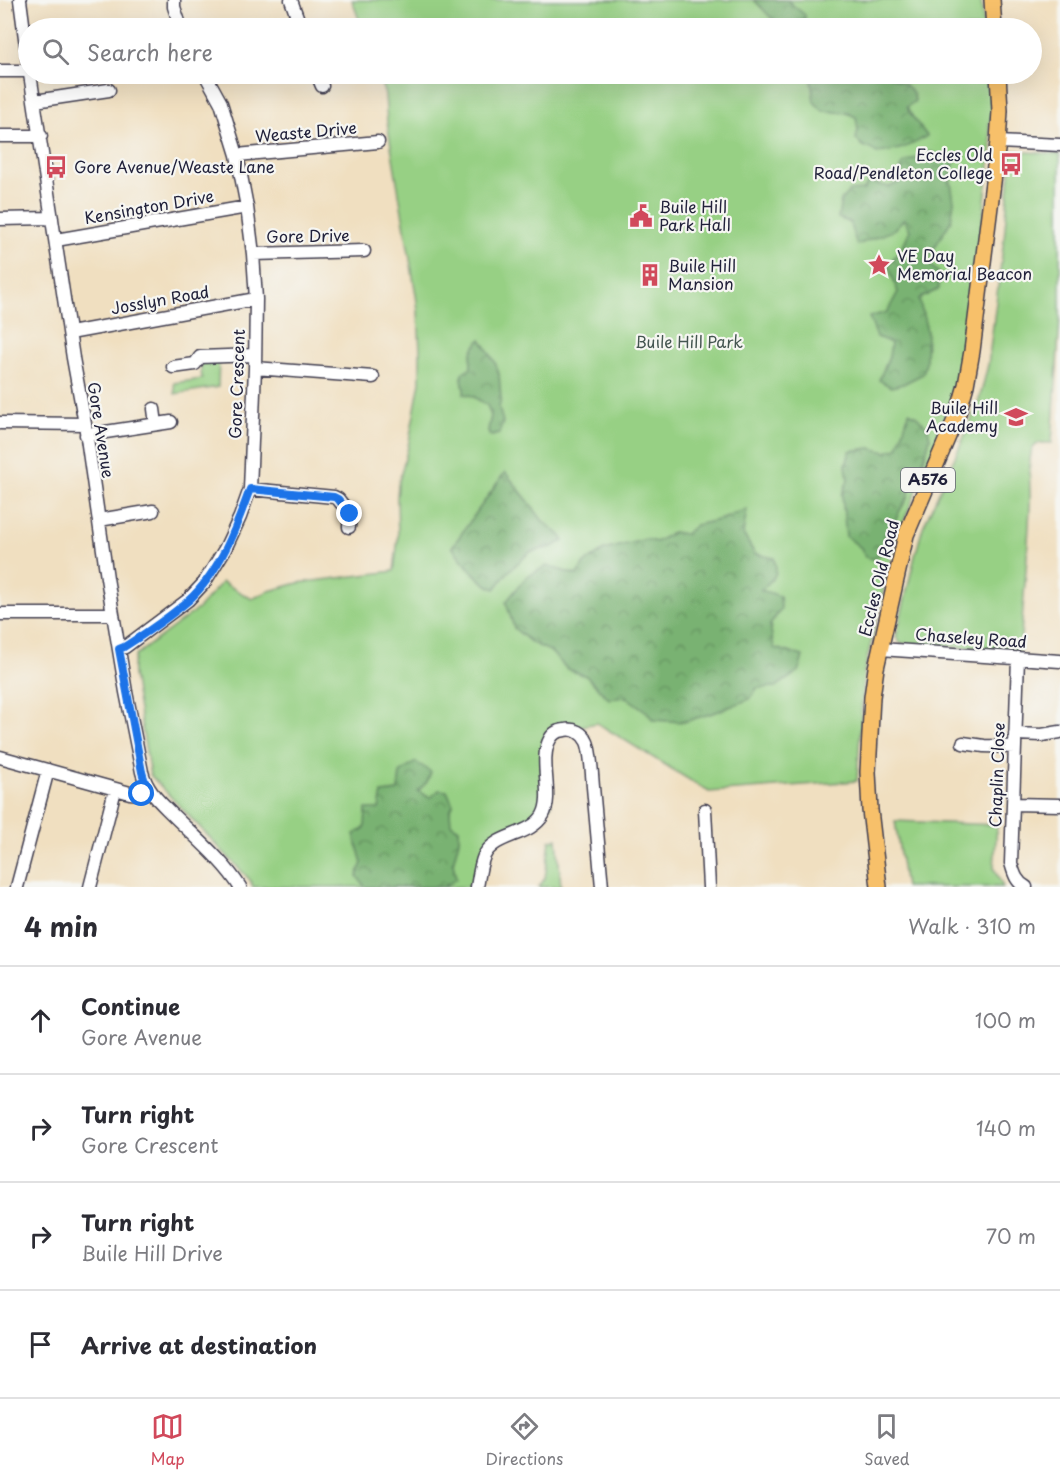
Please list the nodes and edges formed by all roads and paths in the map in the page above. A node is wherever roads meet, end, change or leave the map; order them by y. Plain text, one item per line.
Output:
1 (20, 0) edge
2 (174, 0) edge
3 (291, 0) edge
4 (992, 0) edge
5 (22, 18) edge
6 (178, 18) edge
7 (297, 18) edge
8 (993, 18) edge
9 (0, 71) edge
10 (18, 72) edge
11 (31, 84) edge
12 (210, 84) edge
13 (999, 84) edge
14 (110, 90) dead end
15 (35, 101) junction
16 (0, 136) edge
17 (41, 136) junction
18 (378, 142) dead end
19 (998, 142) junction
20 (1060, 145) edge
21 (237, 155) junction
22 (247, 207) junction
23 (52, 218) junction
24 (0, 219) edge
25 (56, 240) junction
26 (364, 251) dead end
27 (253, 254) junction
28 (256, 299) junction
29 (70, 333) junction
30 (255, 362) junction
31 (173, 366) dead end
32 (373, 377) dead end
33 (154, 410) dead end
34 (171, 422) dead end
35 (0, 423) edge
36 (156, 424) junction
37 (85, 430) junction
38 (250, 489) junction
39 (153, 511) dead end
40 (99, 520) junction
41 (349, 527) dead end
42 (0, 614) edge
43 (113, 614) junction
44 (119, 649) junction
45 (880, 649) junction
46 (1018, 658) junction
47 (1060, 661) edge
48 (1060, 732) edge
49 (1015, 741) junction
50 (963, 743) dead end
51 (0, 757) edge
52 (48, 770) junction
53 (116, 790) junction
54 (149, 790) junction
55 (1013, 804) junction
56 (1060, 805) edge
57 (705, 810) dead end
58 (17, 887) edge
59 (90, 887) edge
60 (240, 887) edge
61 (477, 887) edge
62 (602, 887) edge
63 (709, 887) edge
64 (879, 887) edge
65 (1026, 887) edge

1 - 5 street
2 - 6 street
3 - 7 street
4 - 8 main road
9 - 10 street
11 - 15 street, Gore Avenue
12 - 21 street, Gore Crescent
13 - 19 main road, Eccles Old Road / A576
14 - 15 street
15 - 17 street, Gore Avenue
16 - 17 street
17 - 23 street, Gore Avenue
18 - 21 street, Weaste Drive
19 - 20 street
19 - 45 main road, Eccles Old Road / A576
21 - 22 street, Gore Crescent
22 - 25 street, Kensington Drive
22 - 27 street, Gore Crescent
23 - 24 street
23 - 25 street, Gore Avenue
25 - 29 street, Gore Avenue
26 - 27 street, Gore Drive
27 - 28 street, Gore Crescent
28 - 29 street, Josslyn Road
28 - 30 street, Gore Crescent
29 - 37 street, Gore Avenue
30 - 31 street
30 - 32 street
30 - 38 street, Gore Crescent
33 - 36 street
34 - 36 street
35 - 37 street
36 - 37 street
37 - 40 street, Gore Avenue
38 - 41 street
38 - 44 street, Gore Crescent
39 - 40 street
40 - 43 street, Gore Avenue
42 - 43 street
43 - 44 street, Gore Avenue
44 - 54 street, Gore Avenue
45 - 46 street, Chaseley Road
45 - 64 main road, Eccles Old Road / A576
46 - 47 street, Chaseley Road
46 - 49 street, Chaplin Close
48 - 49 street
49 - 50 street
49 - 55 street, Chaplin Close
51 - 52 street
52 - 53 street
52 - 58 street
53 - 54 street
53 - 59 street
54 - 60 street
55 - 56 street
55 - 65 street, Chaplin Close
57 - 63 street
61 - 62 street

